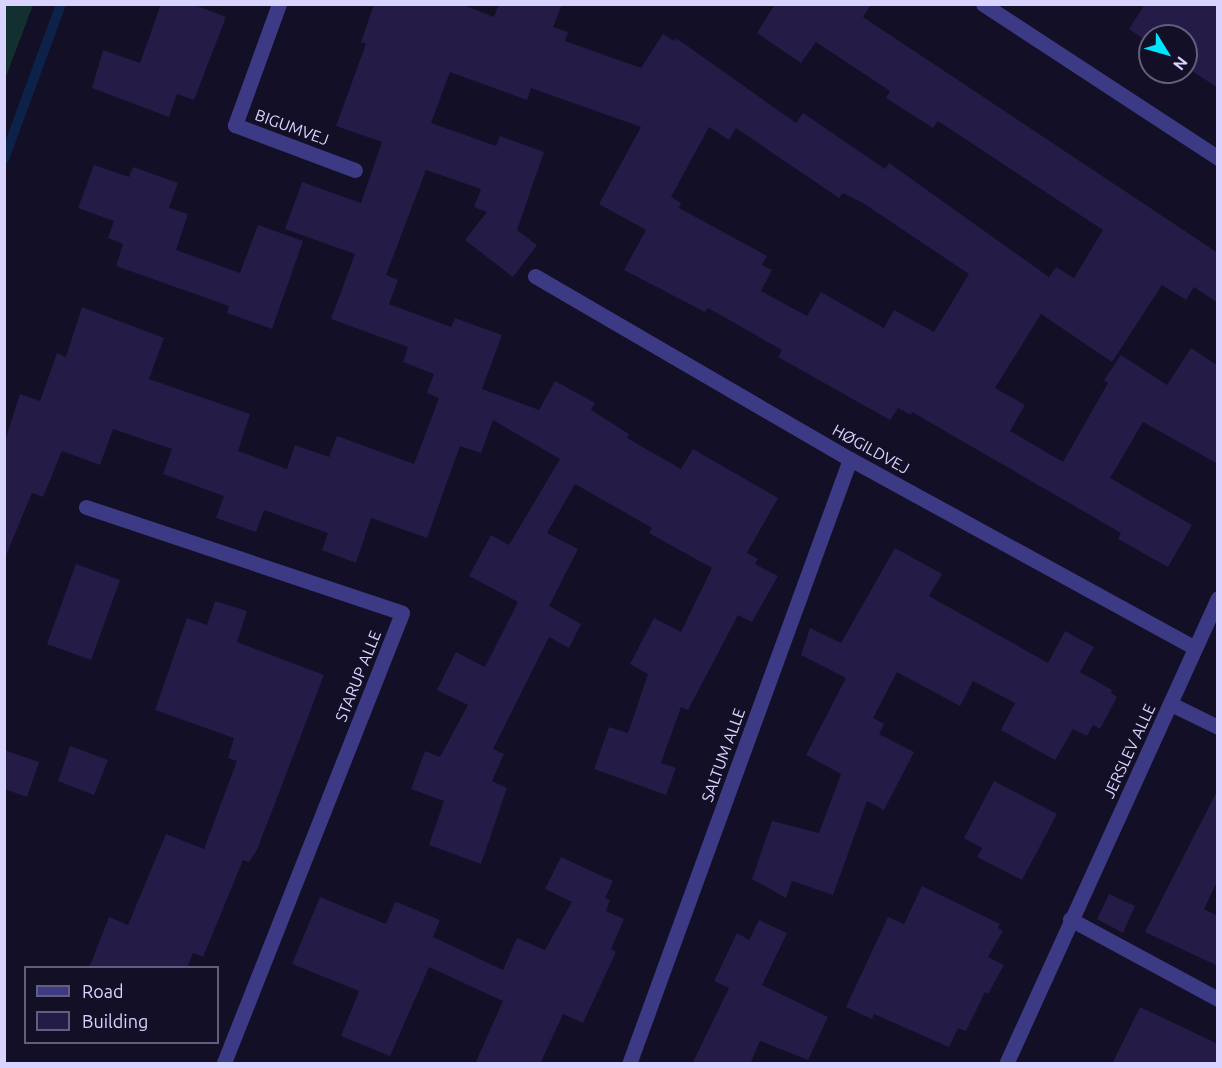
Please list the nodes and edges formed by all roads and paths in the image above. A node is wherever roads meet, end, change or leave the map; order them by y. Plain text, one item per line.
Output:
1 (279, 4) edge
2 (983, 4) edge
3 (1218, 158) edge
4 (355, 170) dead end
5 (534, 276) dead end
6 (850, 459) junction
7 (86, 507) dead end
8 (1218, 598) edge
9 (1194, 647) junction
10 (1171, 704) junction
11 (1218, 727) edge
12 (1070, 919) junction
13 (1218, 999) edge
14 (223, 1064) edge
15 (629, 1064) edge
16 (1006, 1064) edge

1 - 4 street, BIGUMVEJ
2 - 3 street
5 - 6 street, HØGILDVEJ
6 - 9 street, HØGILDVEJ
6 - 15 street, SALTUM ALLE
7 - 14 street, STARUP ALLE
8 - 9 street, JERSLEV ALLE
9 - 10 street, JERSLEV ALLE
10 - 11 street
10 - 12 street, JERSLEV ALLE
12 - 13 street
12 - 16 street, JERSLEV ALLE

